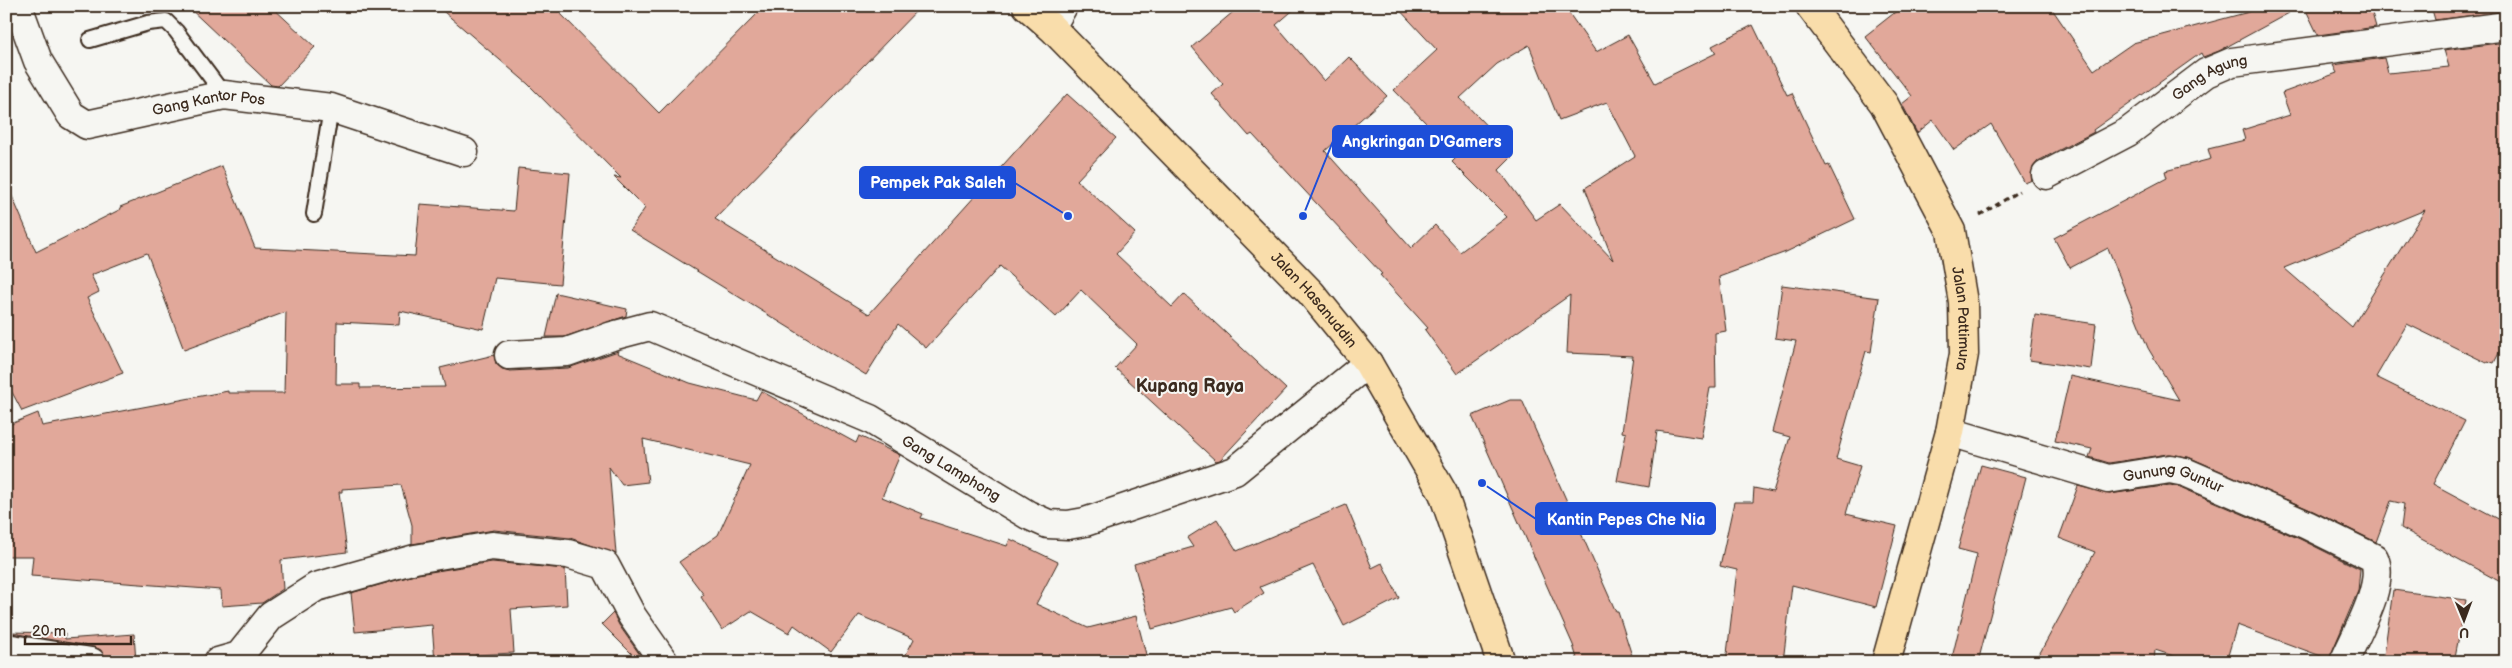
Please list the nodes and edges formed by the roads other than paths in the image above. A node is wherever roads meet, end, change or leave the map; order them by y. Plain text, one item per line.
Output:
1 (18, 6) edge
2 (1027, 6) edge
3 (1818, 9) edge
4 (1057, 16) edge
5 (2506, 26) edge
6 (90, 40) dead end
7 (224, 95) junction
8 (331, 108) junction
9 (464, 152) dead end
10 (2046, 175) road end
11 (314, 214) dead end
12 (509, 355) dead end
13 (1368, 362) junction
14 (1950, 432) junction
15 (6, 648) edge
16 (91, 662) edge
17 (218, 662) edge
18 (664, 662) edge
19 (1501, 662) edge
20 (1886, 662) edge
21 (2344, 662) edge

1 - 7 street, Gang Kantor Pos
2 - 4 main road, Jalan Hasanuddin
3 - 14 main road, Jalan Pattimura
4 - 13 main road, Jalan Hasanuddin
5 - 10 street, Gang Agung
6 - 7 lane
7 - 8 street, Gang Kantor Pos
8 - 9 street, Gang Kantor Pos
8 - 11 lane
12 - 13 street, Gang Lamphong
13 - 19 main road, Jalan Hasanuddin
14 - 20 main road, Jalan Pattimura
14 - 21 street, Gunung Guntur
15 - 16 street
17 - 18 street

